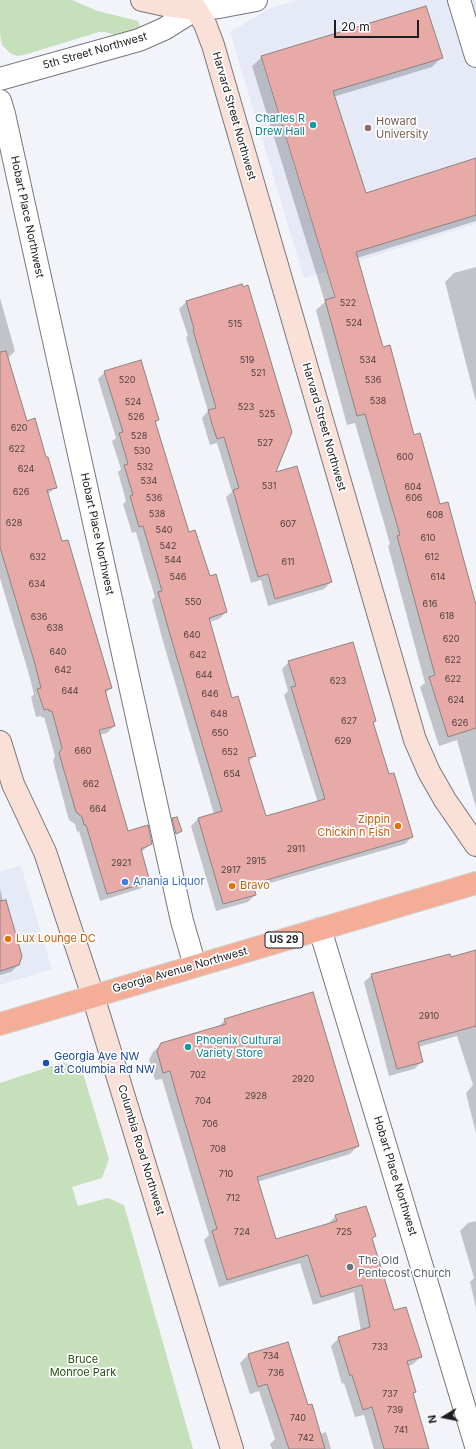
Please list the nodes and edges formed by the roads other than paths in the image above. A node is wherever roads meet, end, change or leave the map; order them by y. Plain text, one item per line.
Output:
1 (142, 0) edge
2 (256, 0) edge
3 (459, 0) edge
4 (193, 4) edge
5 (476, 56) edge
6 (0, 79) edge
7 (0, 101) edge
8 (0, 742) edge
9 (476, 845) edge
10 (476, 883) edge
11 (320, 929) junction
12 (195, 966) junction
13 (92, 996) junction
14 (0, 1024) edge
15 (476, 1446) edge
16 (232, 1449) edge

1 - 4 main road
2 - 4 street, 5th Street Northwest
3 - 5 street
4 - 6 street, 5th Street Northwest
4 - 9 main road, Harvard Street Northwest
7 - 12 street, Hobart Place Northwest
8 - 13 main road, Columbia Road Northwest
10 - 11 highway, Georgia Avenue Northwest / US 29
11 - 12 highway, Georgia Avenue Northwest / US 29
11 - 15 street, Hobart Place Northwest
12 - 13 highway, Georgia Avenue Northwest / US 29
13 - 14 highway, Georgia Avenue Northwest / US 29
13 - 16 main road, Columbia Road Northwest

